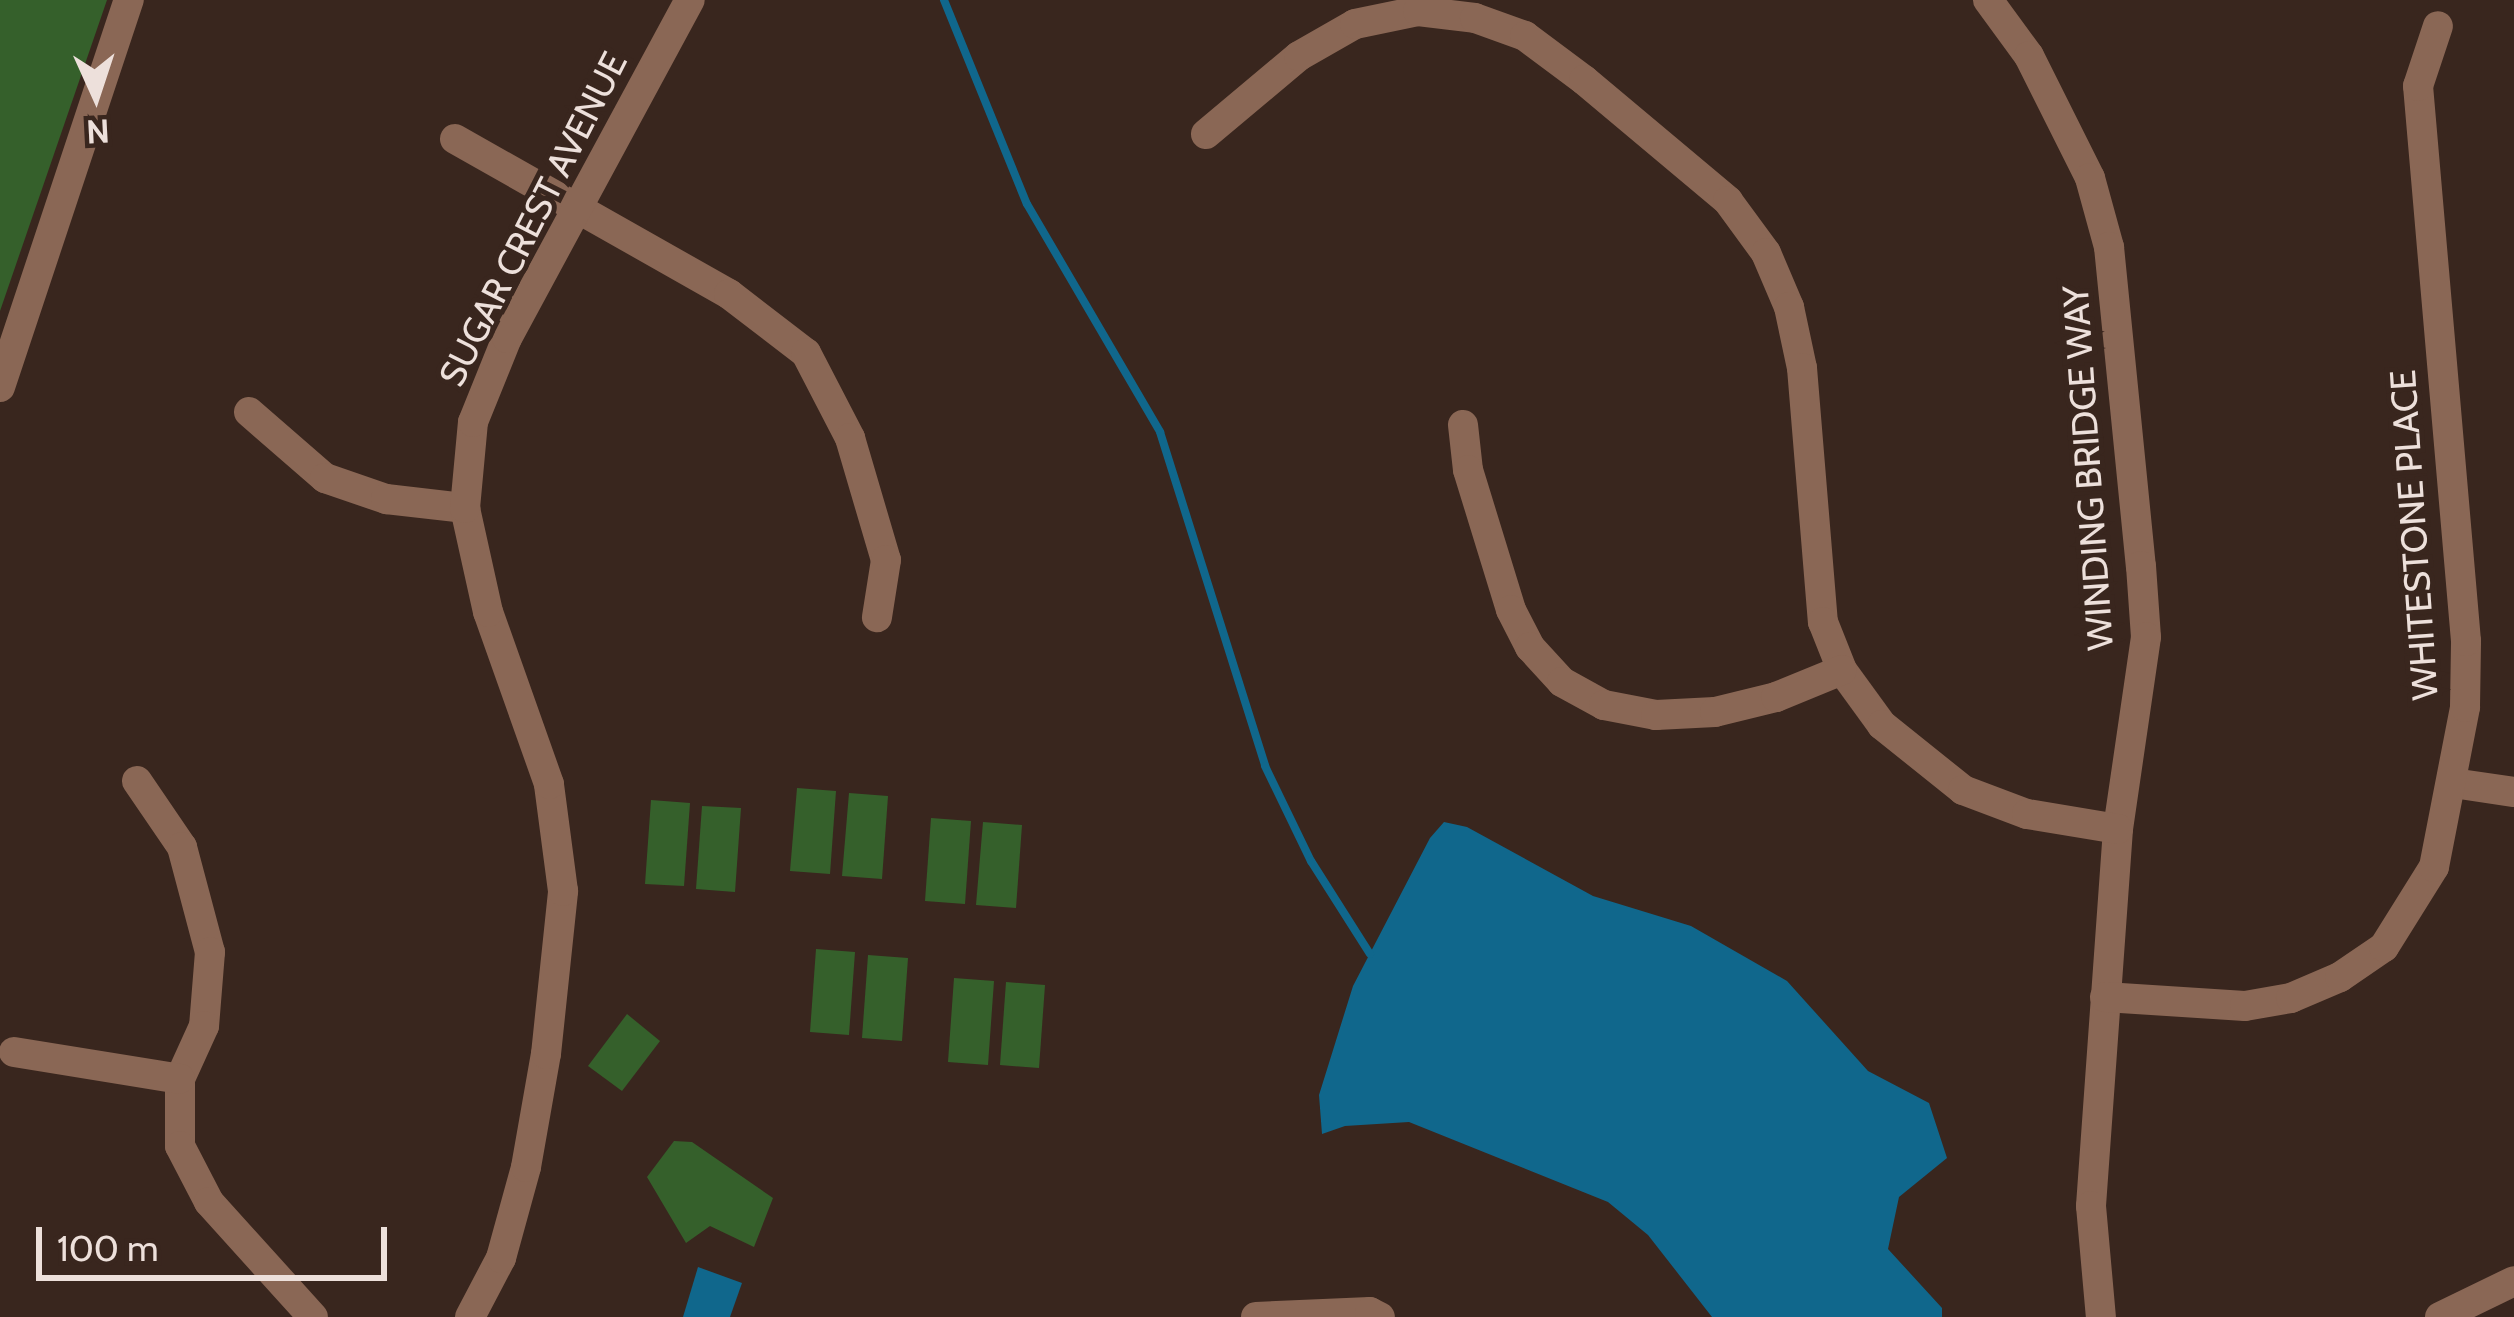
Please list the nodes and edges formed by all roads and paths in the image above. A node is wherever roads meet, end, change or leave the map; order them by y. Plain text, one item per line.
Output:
1 (129, 0) edge
2 (690, 0) edge
3 (1998, 3) edge
4 (2438, 26) dead end
5 (1206, 134) dead end
6 (455, 139) dead end
7 (574, 209) junction
8 (0, 387) edge
9 (249, 412) dead end
10 (1462, 425) dead end
11 (465, 508) junction
12 (877, 617) dead end
13 (1842, 670) junction
14 (137, 781) dead end
15 (2453, 783) junction
16 (2514, 791) edge
17 (2118, 829) junction
18 (2105, 997) junction
19 (14, 1052) dead end
20 (180, 1079) junction
21 (2514, 1281) edge
22 (313, 1317) edge
23 (470, 1317) edge
24 (1256, 1317) edge
25 (1379, 1317) edge
26 (2101, 1317) edge
27 (2440, 1317) edge

1 - 8 street
2 - 7 street, SUGAR CREST AVENUE
3 - 17 street, WINDING BRIDGE WAY
4 - 15 street, WHITESTONE PLACE
5 - 13 street
6 - 7 street
7 - 11 street, SUGAR CREST AVENUE
7 - 12 street
9 - 11 street
10 - 13 street
11 - 23 street, SUGAR CREST AVENUE
13 - 17 street
14 - 20 street
15 - 16 street
15 - 18 street, WHITESTONE PLACE
17 - 18 street, WINDING BRIDGE WAY
18 - 26 street, WINDING BRIDGE WAY
19 - 20 street
20 - 22 street
21 - 27 street
24 - 25 street

